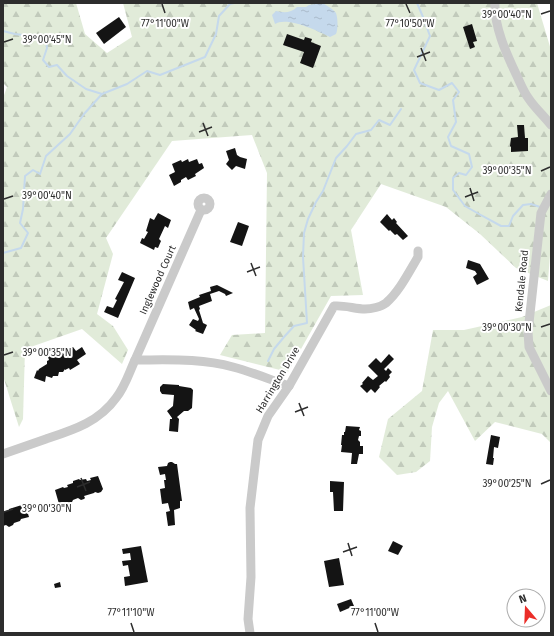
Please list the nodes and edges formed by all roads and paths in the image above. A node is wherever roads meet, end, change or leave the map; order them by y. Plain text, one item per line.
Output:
1 (495, 3) edge
2 (551, 125) edge
3 (551, 194) edge
4 (202, 210) dead end
5 (418, 251) dead end
6 (135, 360) junction
7 (289, 386) junction
8 (551, 391) edge
9 (3, 454) edge
10 (250, 633) edge

1 - 2 street
3 - 8 street, Kendale Road
4 - 6 street, Inglewood Court
5 - 7 street, Harrington Drive
6 - 7 street
6 - 9 street, Inglewood Court
7 - 10 street, Harrington Drive

